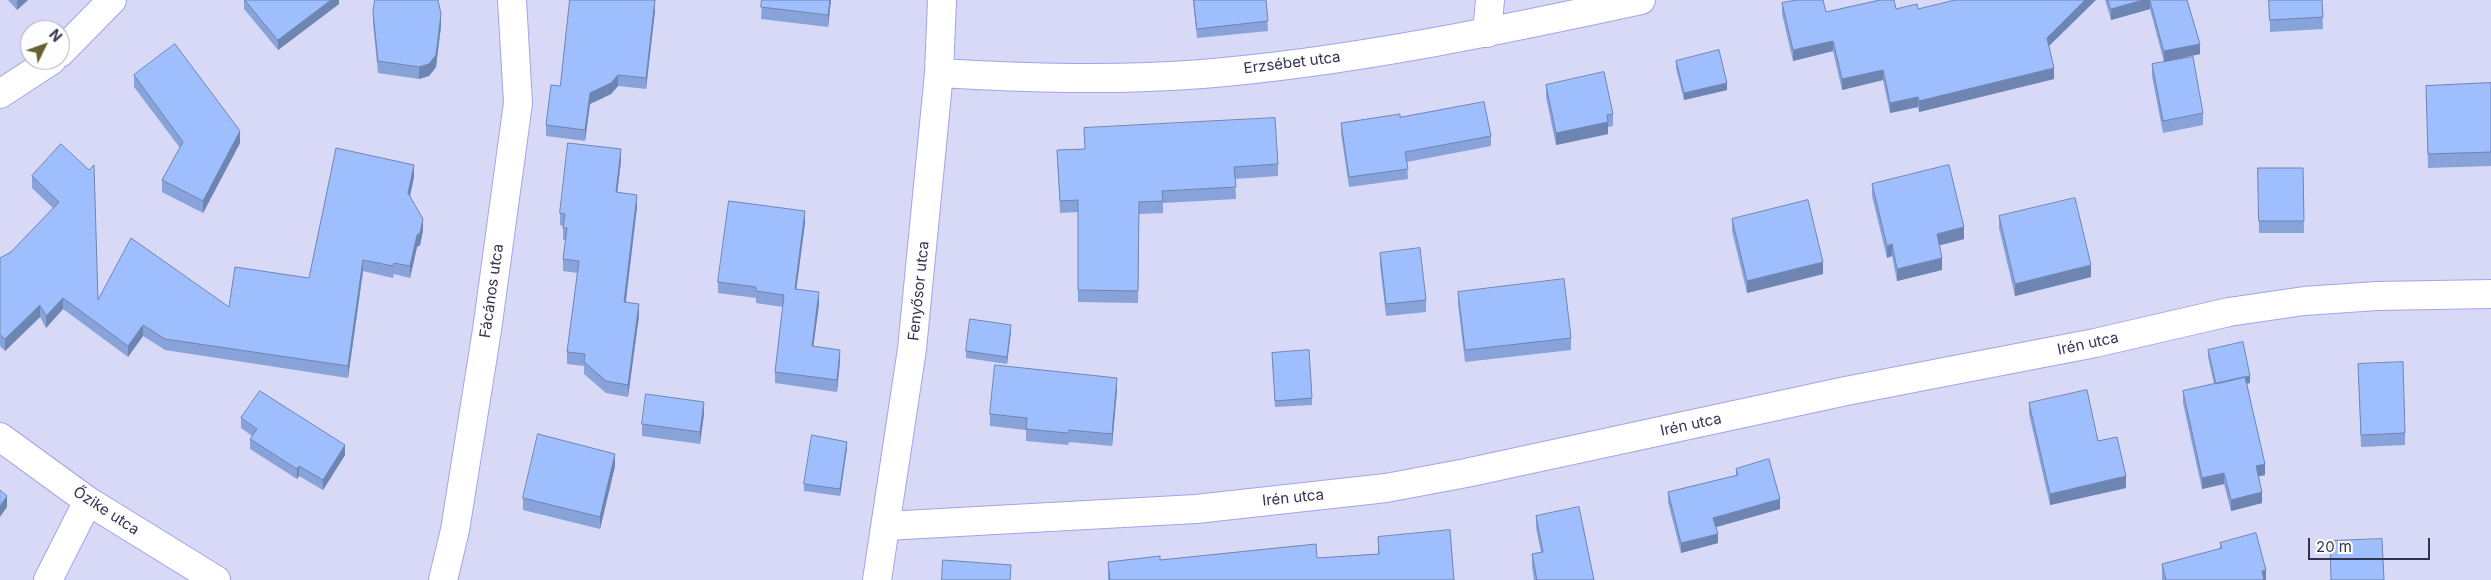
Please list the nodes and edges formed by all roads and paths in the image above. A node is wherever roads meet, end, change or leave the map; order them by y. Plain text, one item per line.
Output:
1 (112, 0) edge
2 (512, 0) edge
3 (942, 0) edge
4 (1490, 0) edge
5 (1641, 0) edge
6 (1487, 33) junction
7 (70, 43) edge
8 (37, 70) edge
9 (939, 73) junction
10 (0, 94) edge
11 (2491, 294) edge
12 (0, 437) edge
13 (88, 501) junction
14 (886, 526) junction
15 (48, 580) edge
16 (216, 580) edge
17 (442, 580) edge
18 (877, 580) edge

1 - 7 street
2 - 17 street, Fácános utca
3 - 9 street, Fenyősor utca
4 - 6 street
5 - 6 street, Erzsébet utca
6 - 9 street, Erzsébet utca
8 - 10 street
9 - 14 street, Fenyősor utca
11 - 14 street, Irén utca
12 - 13 street, Őzike utca
13 - 15 street
13 - 16 street, Őzike utca
14 - 18 street, Fenyősor utca

